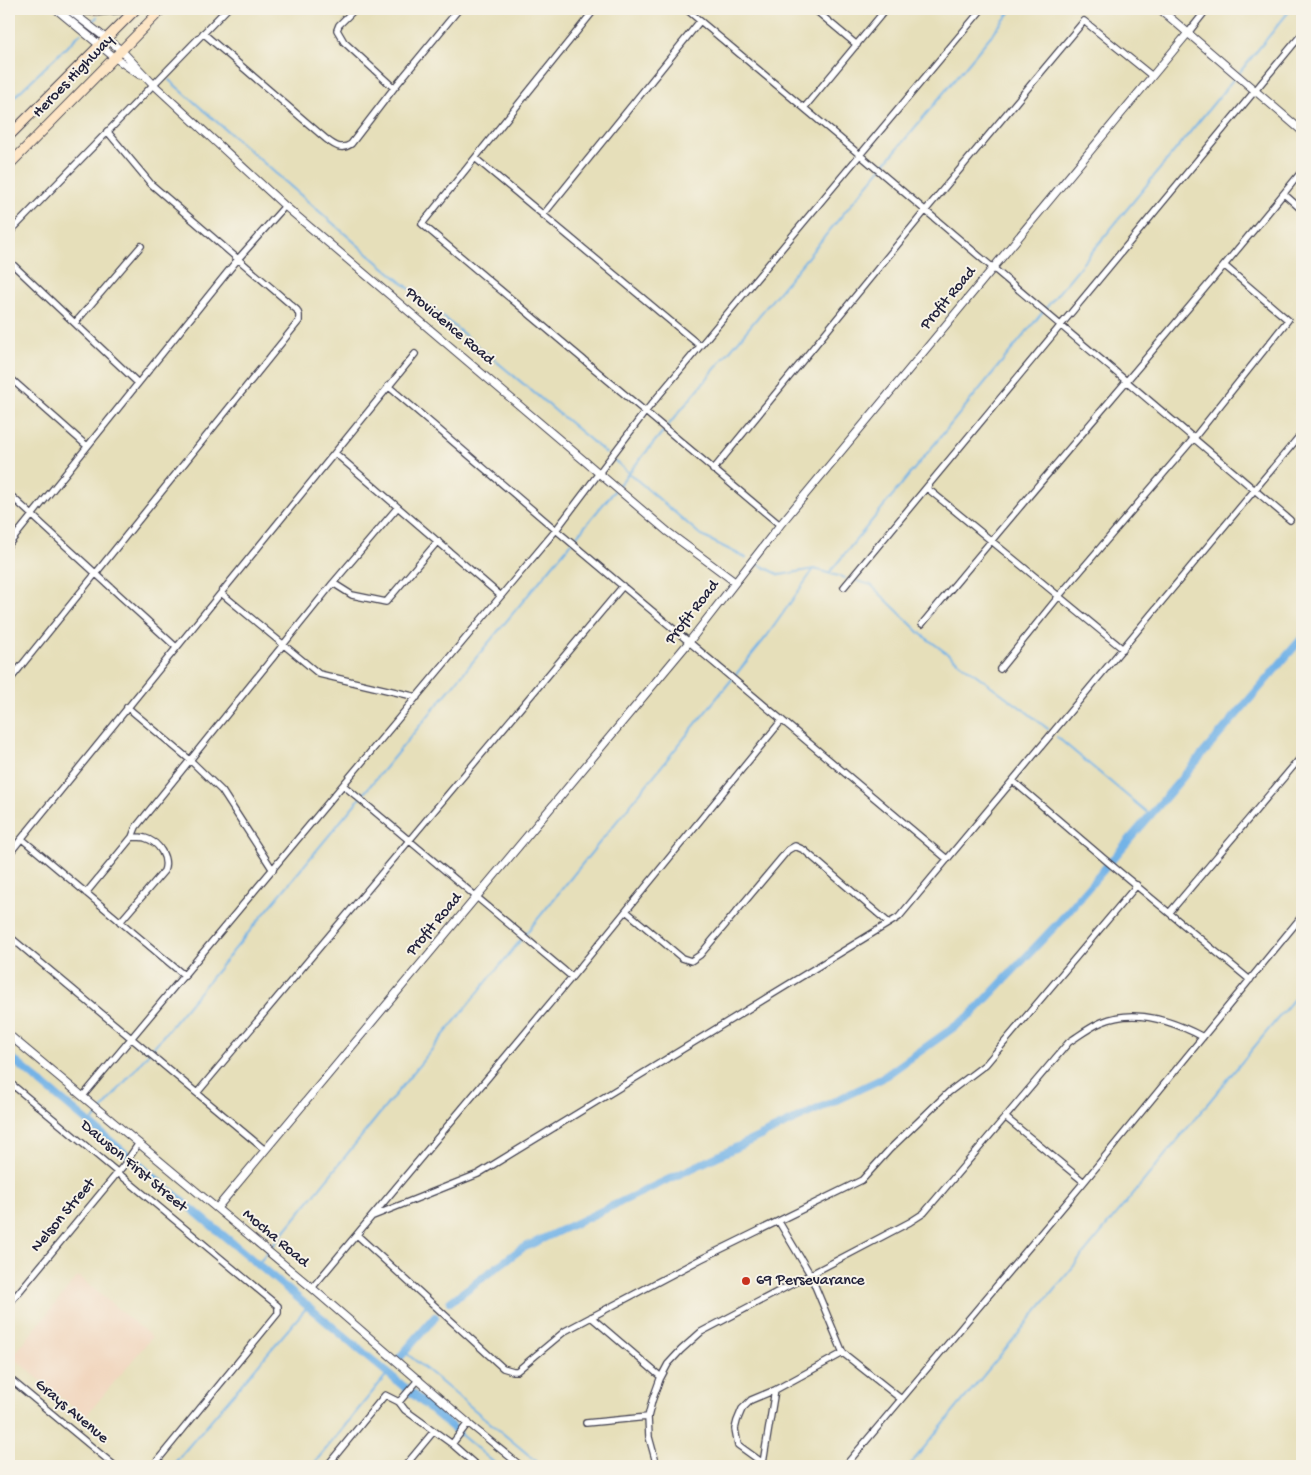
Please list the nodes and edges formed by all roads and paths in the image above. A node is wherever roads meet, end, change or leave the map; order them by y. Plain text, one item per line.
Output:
1 (69, 9) edge
2 (120, 9) edge
3 (136, 9) edge
4 (162, 9) edge
5 (227, 9) edge
6 (356, 9) edge
7 (459, 9) edge
8 (595, 9) edge
9 (686, 9) edge
10 (814, 9) edge
11 (886, 9) edge
12 (982, 9) edge
13 (1160, 9) edge
14 (1207, 9) edge
15 (59, 10) edge
16 (700, 21) junction
17 (203, 32) junction
18 (1188, 33) junction
19 (1302, 34) edge
20 (103, 42) junction
21 (856, 45) junction
22 (121, 50) junction
23 (114, 57) junction
24 (1152, 76) junction
25 (153, 84) junction
26 (394, 88) junction
27 (1256, 91) junction
28 (804, 108) junction
29 (107, 131) junction
30 (1302, 131) edge
31 (9, 136) edge
32 (860, 155) junction
33 (475, 158) junction
34 (9, 165) edge
35 (1302, 171) edge
36 (1284, 194) junction
37 (284, 206) junction
38 (1302, 210) edge
39 (925, 211) junction
40 (543, 216) junction
41 (9, 233) edge
42 (141, 246) dead end
43 (238, 259) junction
44 (9, 261) edge
45 (1225, 266) junction
46 (993, 269) junction
47 (75, 324) junction
48 (1059, 326) junction
49 (699, 345) junction
50 (415, 354) dead end
51 (9, 378) edge
52 (1126, 380) junction
53 (138, 383) junction
54 (388, 386) junction
55 (645, 412) junction
56 (1302, 433) edge
57 (1194, 438) junction
58 (87, 446) junction
59 (334, 453) junction
60 (713, 470) junction
61 (599, 472) junction
62 (927, 488) junction
63 (1255, 490) junction
64 (9, 494) edge
65 (398, 508) junction
66 (32, 515) junction
67 (1290, 520) dead end
68 (780, 525) junction
69 (556, 530) junction
70 (991, 540) junction
71 (438, 541) junction
72 (9, 544) edge
73 (96, 574) junction
74 (735, 582) junction
75 (333, 583) junction
76 (623, 586) junction
77 (844, 588) dead end
78 (221, 593) junction
79 (501, 596) junction
80 (1059, 596) junction
81 (922, 624) dead end
82 (689, 642) junction
83 (284, 646) junction
84 (176, 647) junction
85 (1123, 649) junction
86 (1000, 669) dead end
87 (9, 681) edge
88 (417, 697) junction
89 (127, 707) junction
90 (782, 720) junction
91 (1302, 756) edge
92 (190, 760) junction
93 (1013, 781) junction
94 (343, 785) junction
95 (132, 837) junction
96 (22, 839) junction
97 (410, 841) junction
98 (9, 854) edge
99 (947, 859) junction
100 (273, 870) junction
101 (1136, 885) junction
102 (86, 893) junction
103 (476, 898) junction
104 (626, 911) junction
105 (1170, 912) junction
106 (1302, 916) edge
107 (120, 922) junction
108 (889, 923) junction
109 (9, 936) edge
110 (184, 976) junction
111 (572, 977) junction
112 (1250, 980) junction
113 (9, 1035) edge
114 (1203, 1037) junction
115 (131, 1038) junction
116 (9, 1082) edge
117 (197, 1093) junction
118 (83, 1096) junction
119 (1004, 1117) junction
120 (137, 1146) junction
121 (265, 1150) junction
122 (118, 1172) junction
123 (1084, 1182) junction
124 (216, 1208) junction
125 (373, 1216) junction
126 (779, 1222) junction
127 (357, 1236) junction
128 (810, 1274) junction
129 (312, 1288) junction
130 (9, 1304) edge
131 (591, 1317) junction
132 (843, 1353) junction
133 (661, 1377) junction
134 (9, 1378) edge
135 (417, 1382) junction
136 (775, 1390) junction
137 (901, 1399) junction
138 (399, 1402) junction
139 (648, 1417) junction
140 (468, 1423) junction
141 (586, 1423) dead end
142 (434, 1431) junction
143 (452, 1444) junction
144 (765, 1464) edge
145 (115, 1466) edge
146 (153, 1466) edge
147 (327, 1466) edge
148 (405, 1466) edge
149 (477, 1466) edge
150 (521, 1466) edge
151 (657, 1466) edge
152 (845, 1466) edge

1 - 2 main road
1 - 20 street, Providence Road
3 - 20 main road, Heroes Highway
4 - 22 main road, Heroes Highway
5 - 17 street
6 - 26 street
7 - 26 street
8 - 33 street
9 - 16 street
10 - 21 street
11 - 21 street
12 - 32 street
13 - 18 street
14 - 18 street
15 - 20 street, Providence Road
16 - 28 street
16 - 40 street
17 - 25 street
17 - 26 street
18 - 24 street, Profit Road
18 - 27 street
19 - 27 street
20 - 22 street, Providence Road
20 - 23 street, Providence Road
20 - 31 main road, Heroes Highway
21 - 28 street
22 - 23 main road, Heroes Highway
22 - 25 street, Providence Road
23 - 25 street, Providence Road
23 - 34 main road, Heroes Highway
24 - 39 street
24 - 46 street, Profit Road
25 - 29 street
25 - 37 street, Providence Road
27 - 30 street
27 - 48 street
28 - 32 street
29 - 41 street
29 - 43 street
32 - 39 street
32 - 49 street
33 - 40 street
33 - 55 street
35 - 36 street
36 - 38 street
36 - 45 street
37 - 43 street
37 - 61 street, Providence Road
39 - 46 street
39 - 60 street
40 - 49 street
42 - 47 street
43 - 53 street
43 - 73 street
44 - 47 street
45 - 52 street
45 - 57 street
46 - 48 street
46 - 68 street, Profit Road
47 - 53 street
48 - 52 street
48 - 62 street
49 - 55 street
50 - 54 street
51 - 58 street
52 - 57 street
52 - 70 street
53 - 58 street
54 - 59 street
54 - 69 street
55 - 60 street
55 - 61 street
56 - 63 street
57 - 63 street
57 - 80 street
58 - 66 street
59 - 65 street
59 - 78 street
60 - 68 street
61 - 69 street
61 - 74 street, Providence Road
62 - 70 street
62 - 77 street
63 - 67 street
63 - 85 street
64 - 66 street
65 - 71 street
65 - 75 street
66 - 72 street
66 - 73 street
68 - 74 street, Profit Road
69 - 76 street
69 - 79 street
70 - 80 street
70 - 81 street
71 - 75 street
71 - 79 street
73 - 84 street
73 - 87 street
74 - 82 street, Profit Road
75 - 83 street
76 - 82 street
76 - 97 street
78 - 83 street
78 - 84 street
79 - 88 street
80 - 85 street
80 - 86 street
82 - 90 street
82 - 103 street, Profit Road
83 - 88 street
83 - 92 street
84 - 89 street
85 - 93 street
88 - 94 street
89 - 92 street
89 - 96 street
90 - 99 street
90 - 104 street
91 - 105 street
92 - 95 street
92 - 100 street
93 - 99 street
93 - 101 street
94 - 97 street
94 - 100 street
95 - 102 street
95 - 107 street
96 - 98 street
96 - 102 street
97 - 103 street
97 - 117 street
99 - 108 street
100 - 110 street
101 - 105 street
101 - 126 street
102 - 107 street
103 - 111 street
103 - 121 street, Profit Road
104 - 108 street
104 - 111 street
105 - 112 street
106 - 112 street
107 - 110 street
108 - 125 street
109 - 115 street
110 - 115 street
111 - 125 street
112 - 114 street
113 - 118 street, Mocha Road
114 - 119 street
114 - 123 street
115 - 117 street
115 - 118 street
116 - 122 street, Dawson First Street
117 - 121 street
118 - 120 street, Mocha Road
119 - 123 street
119 - 128 street
120 - 122 street, Nelson Street
120 - 124 street, Mocha Road
121 - 124 street, Profit Road
122 - 130 street, Nelson Street
122 - 146 street, Dawson First Street
123 - 137 street
124 - 129 street, Mocha Road
125 - 127 street
126 - 128 street
126 - 131 street
127 - 129 street
127 - 131 street
128 - 132 street
128 - 133 street
129 - 135 street, Mocha Road
131 - 133 street
132 - 136 street
132 - 137 street
133 - 139 street
134 - 145 street, Grays Avenue
135 - 138 street
135 - 140 street, Mocha Road
136 - 144 street
136 - 144 street
137 - 152 street
138 - 142 street
138 - 147 street
139 - 141 street
139 - 151 street
140 - 143 street
140 - 150 street, Mocha Road
142 - 143 street
142 - 148 street
143 - 149 street

